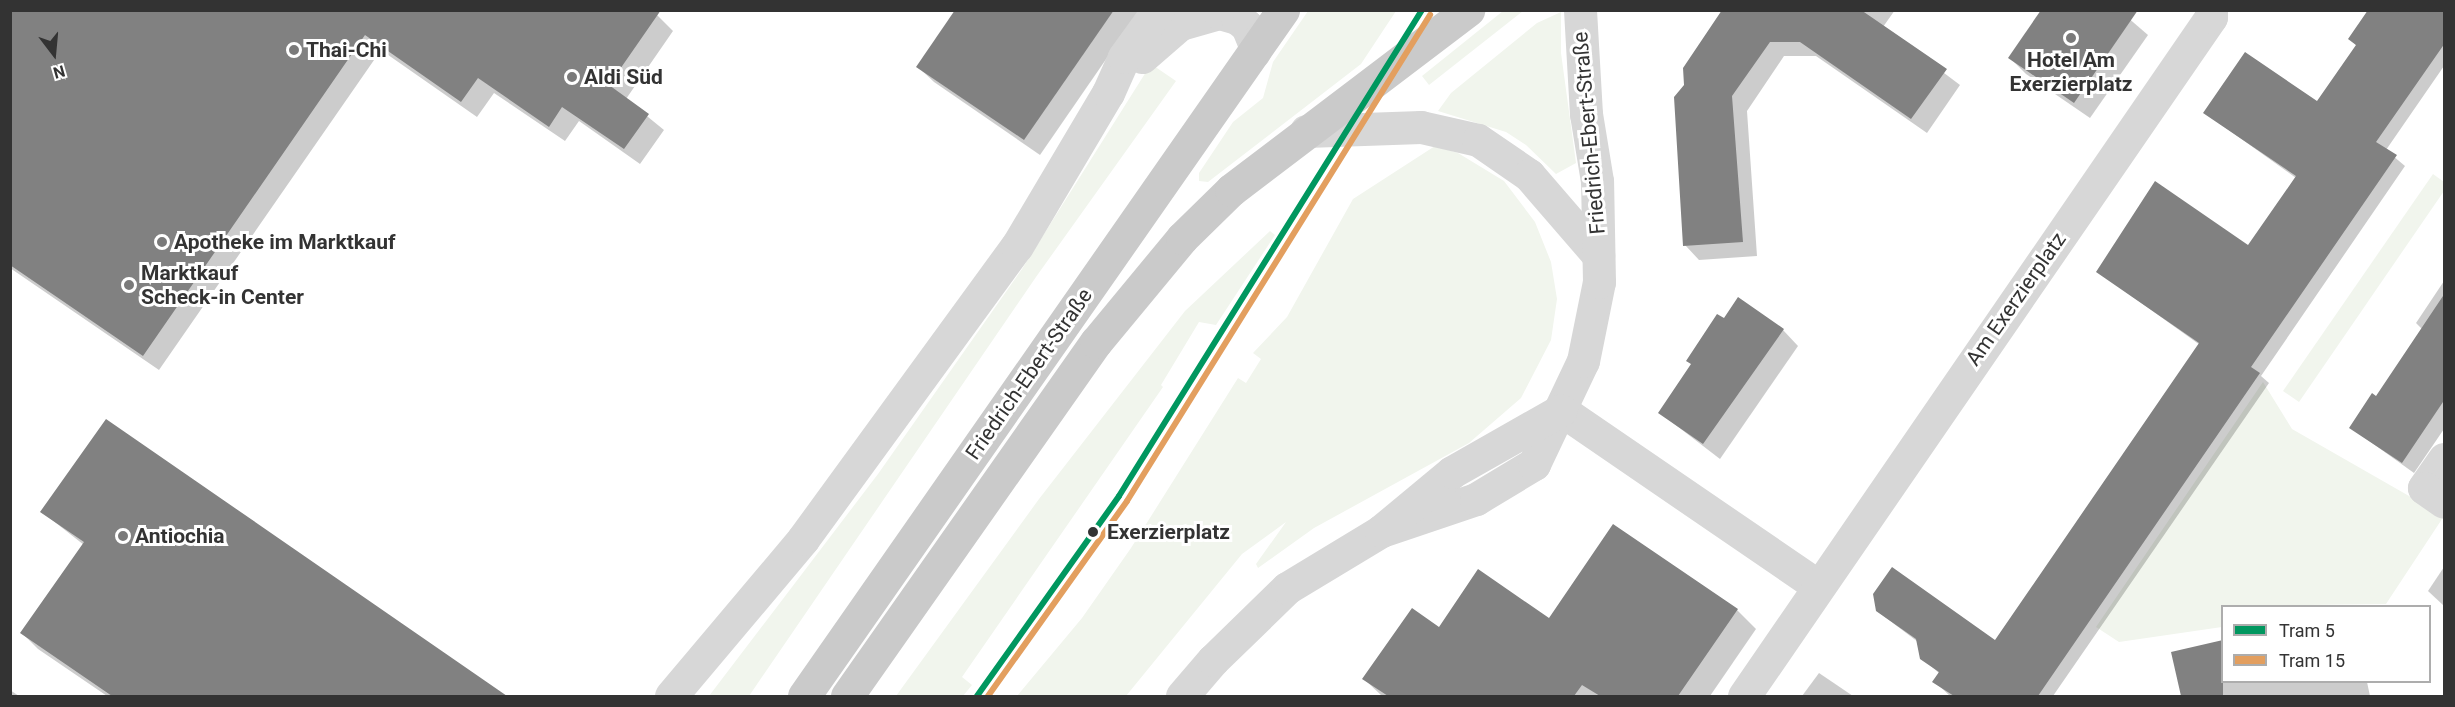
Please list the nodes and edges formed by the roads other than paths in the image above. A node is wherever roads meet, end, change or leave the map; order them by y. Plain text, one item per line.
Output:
1 (1158, 10) edge
2 (1283, 10) edge
3 (1468, 10) edge
4 (1580, 10) edge
5 (2211, 10) edge
6 (1254, 52) junction
7 (1108, 93) junction
8 (1306, 131) junction
9 (1598, 255) junction
10 (1561, 410) junction
11 (2445, 459) edge
12 (2445, 502) edge
13 (1818, 586) junction
14 (671, 696) edge
15 (804, 696) edge
16 (847, 696) edge
17 (1182, 696) edge
18 (1744, 696) edge

1 - 7 street
2 - 6 main road, Friedrich-Ebert-Straße
3 - 8 main road, Friedrich-Ebert-Straße
4 - 9 street, Friedrich-Ebert-Straße
5 - 13 street, Am Exerzierplatz
6 - 7 street
6 - 15 main road, Friedrich-Ebert-Straße
7 - 14 street
8 - 9 street, Friedrich-Ebert-Straße
8 - 16 main road, Friedrich-Ebert-Straße
9 - 10 street, Friedrich-Ebert-Straße
10 - 13 street
10 - 17 street
11 - 12 street
13 - 18 street, Am Exerzierplatz

